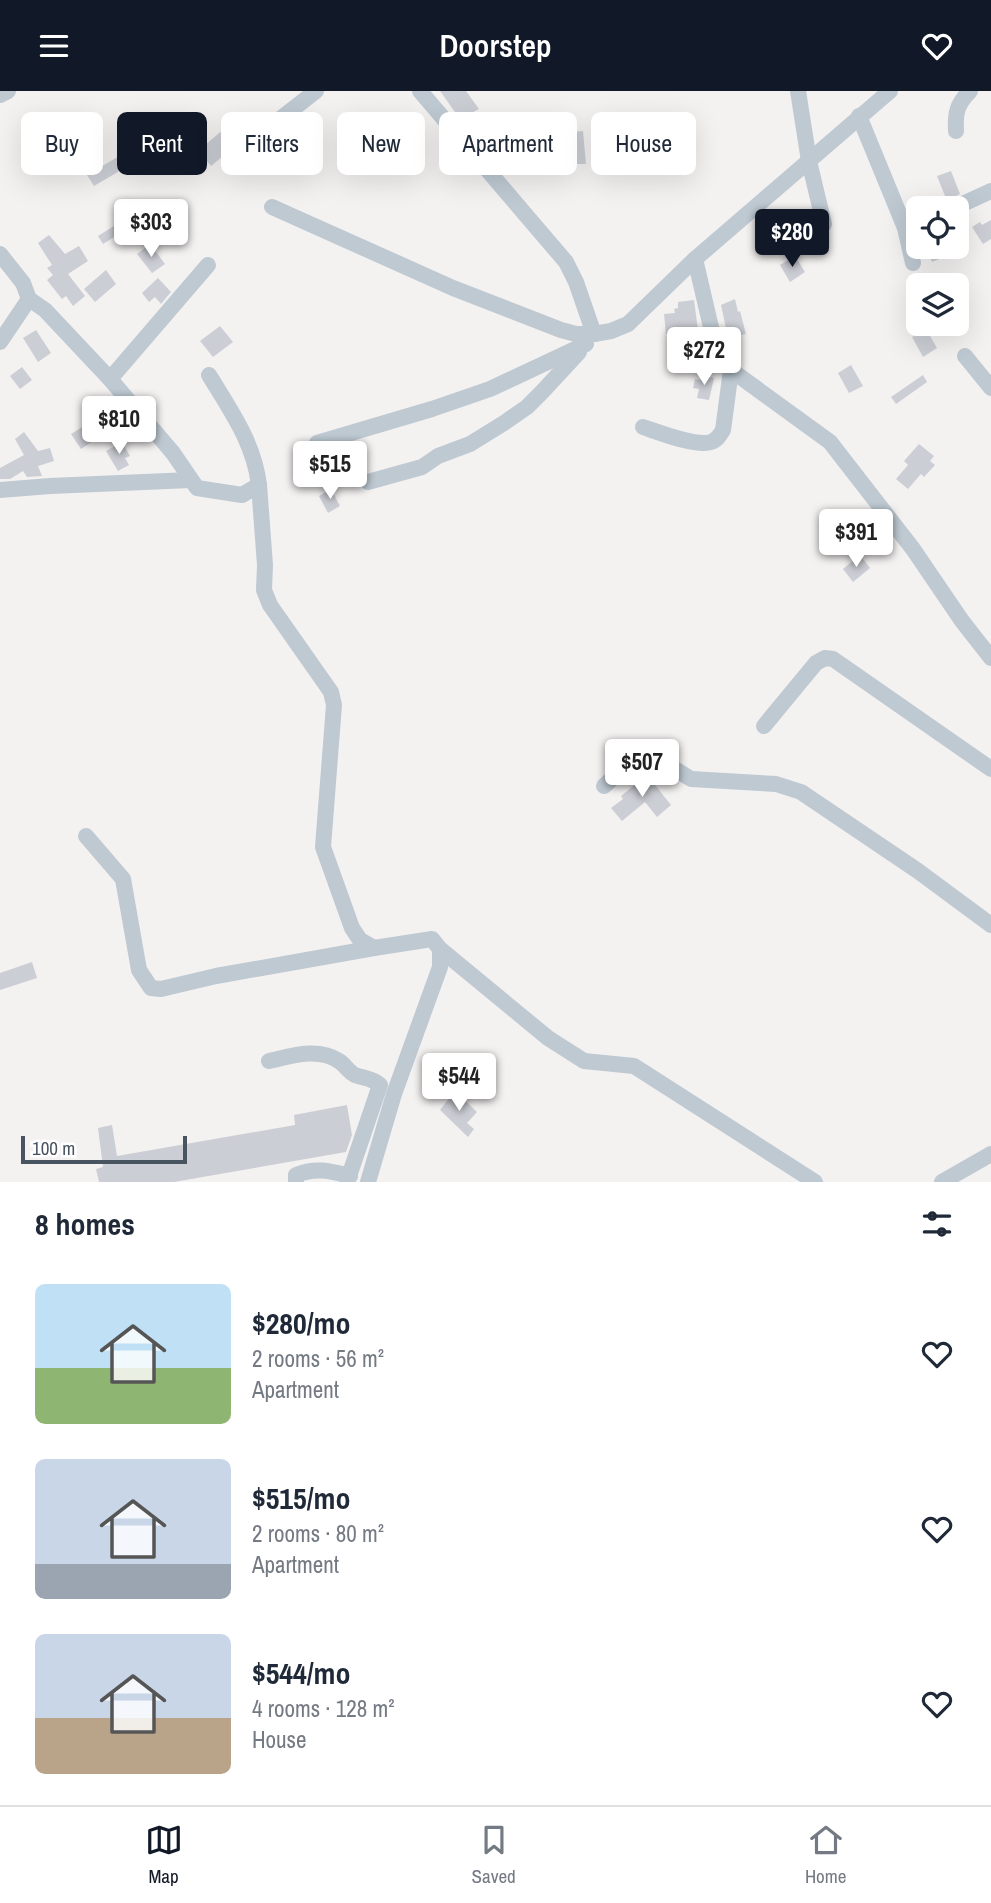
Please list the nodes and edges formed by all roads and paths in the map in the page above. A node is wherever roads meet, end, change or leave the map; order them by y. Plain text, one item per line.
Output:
1 (8, 91) edge
2 (316, 91) edge
3 (420, 91) edge
4 (798, 91) edge
5 (890, 91) edge
6 (970, 91) edge
7 (0, 95) edge
8 (289, 112) edge
9 (859, 116) junction
10 (956, 131) dead end
11 (809, 161) junction
12 (991, 191) edge
13 (969, 201) edge
14 (272, 207) dead end
15 (906, 214) edge
16 (824, 224) dead end
17 (0, 254) edge
18 (695, 259) junction
19 (913, 259) edge
20 (913, 264) dead end
21 (208, 265) dead end
22 (29, 299) junction
23 (590, 339) junction
24 (0, 342) edge
25 (965, 356) dead end
26 (731, 370) junction
27 (209, 375) dead end
28 (110, 379) junction
29 (991, 388) edge
30 (643, 427) dead end
31 (317, 443) dead end
32 (191, 480) junction
33 (368, 482) dead end
34 (259, 485) junction
35 (0, 490) edge
36 (991, 658) edge
37 (764, 726) dead end
38 (991, 769) edge
39 (604, 786) dead end
40 (86, 836) dead end
41 (991, 925) edge
42 (374, 948) junction
43 (440, 949) junction
44 (269, 1061) dead end
45 (991, 1154) edge
46 (348, 1179) edge
47 (374, 1181) edge
48 (296, 1182) edge
49 (815, 1182) edge
50 (942, 1182) edge

1 - 7 street
2 - 8 street
3 - 23 street
4 - 11 street
5 - 9 street
6 - 10 street
9 - 11 street
9 - 15 street
11 - 16 street
11 - 18 street
12 - 13 street
14 - 23 street
17 - 22 street
18 - 23 street
18 - 26 street
19 - 20 street
21 - 28 street
22 - 24 street
22 - 28 street
23 - 31 street
23 - 33 street
25 - 29 street
26 - 30 street
26 - 36 street
27 - 34 street
28 - 32 street
32 - 34 street
32 - 35 street
34 - 42 street
37 - 38 street
39 - 41 street
40 - 42 street
42 - 43 street
43 - 47 street
43 - 49 street
44 - 46 street
45 - 50 street
46 - 48 street

